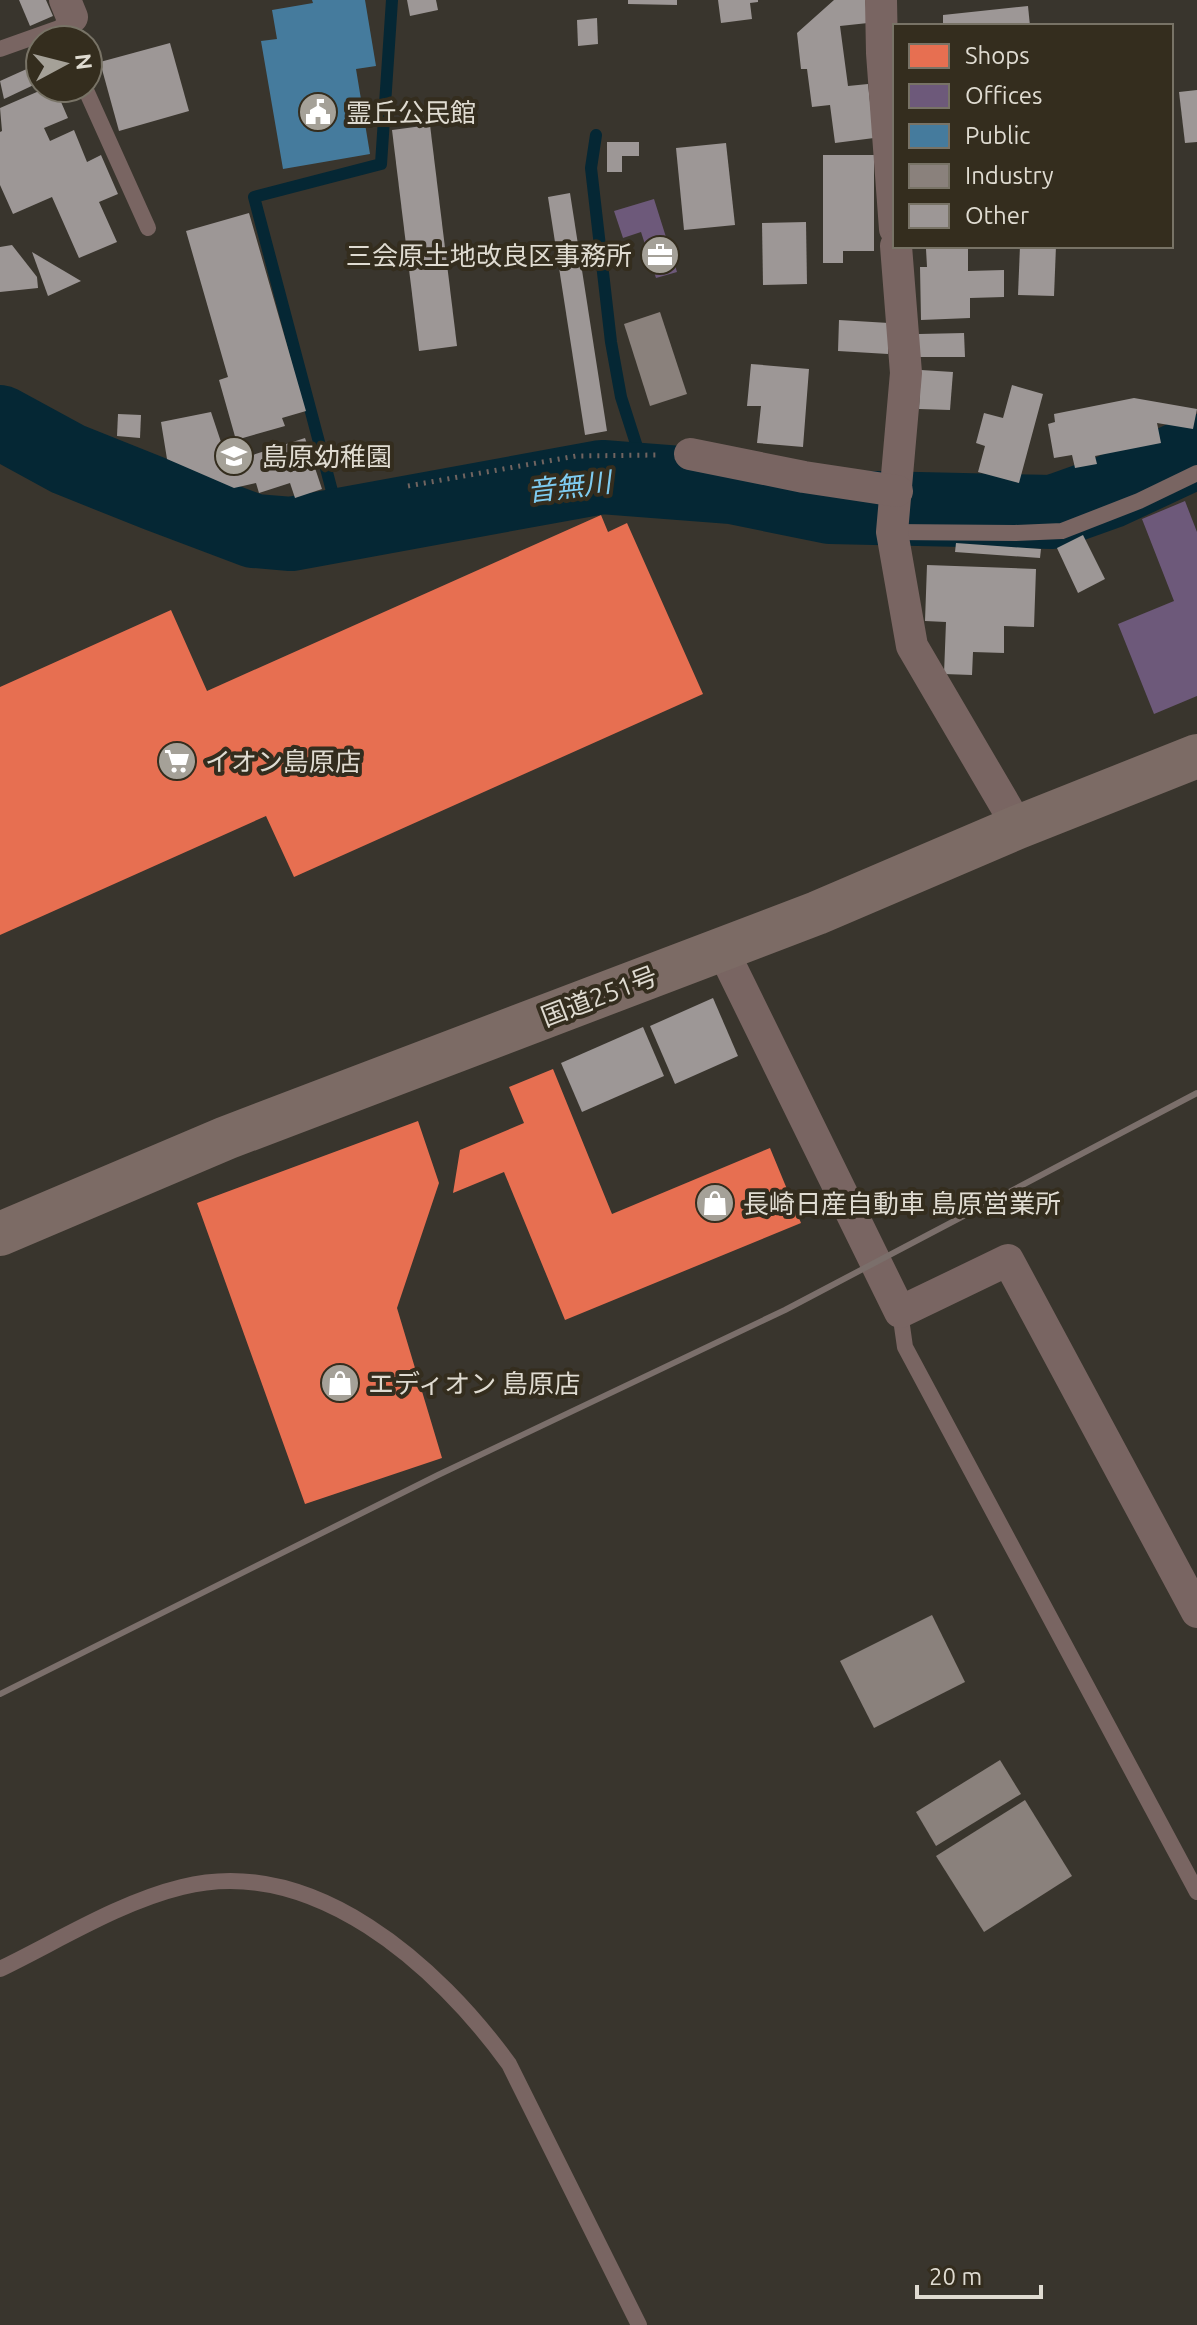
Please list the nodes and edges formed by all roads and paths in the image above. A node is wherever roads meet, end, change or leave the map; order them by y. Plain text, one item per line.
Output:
1 (881, 0) edge
2 (65, 21) edge
3 (0, 49) edge
4 (92, 104) edge
5 (893, 202) edge
6 (148, 228) dead end
7 (896, 248) edge
8 (690, 454) joint
9 (1197, 473) edge
10 (408, 486) dead end
11 (894, 512) junction
12 (1197, 756) edge
13 (1018, 827) junction
14 (722, 949) junction
15 (0, 1234) edge
16 (900, 1312) junction
17 (1197, 1612) edge
18 (1197, 1892) edge
19 (0, 1969) edge
20 (639, 2325) edge

1 - 5 street
2 - 3 lane
4 - 6 lane
7 - 11 street
8 - 10 path
8 - 11 street
9 - 11 lane
11 - 13 street
12 - 13 highway, 国道251号
13 - 14 highway, 国道251号
14 - 15 highway, 国道251号
14 - 16 street
16 - 17 street
16 - 18 lane
19 - 20 lane

